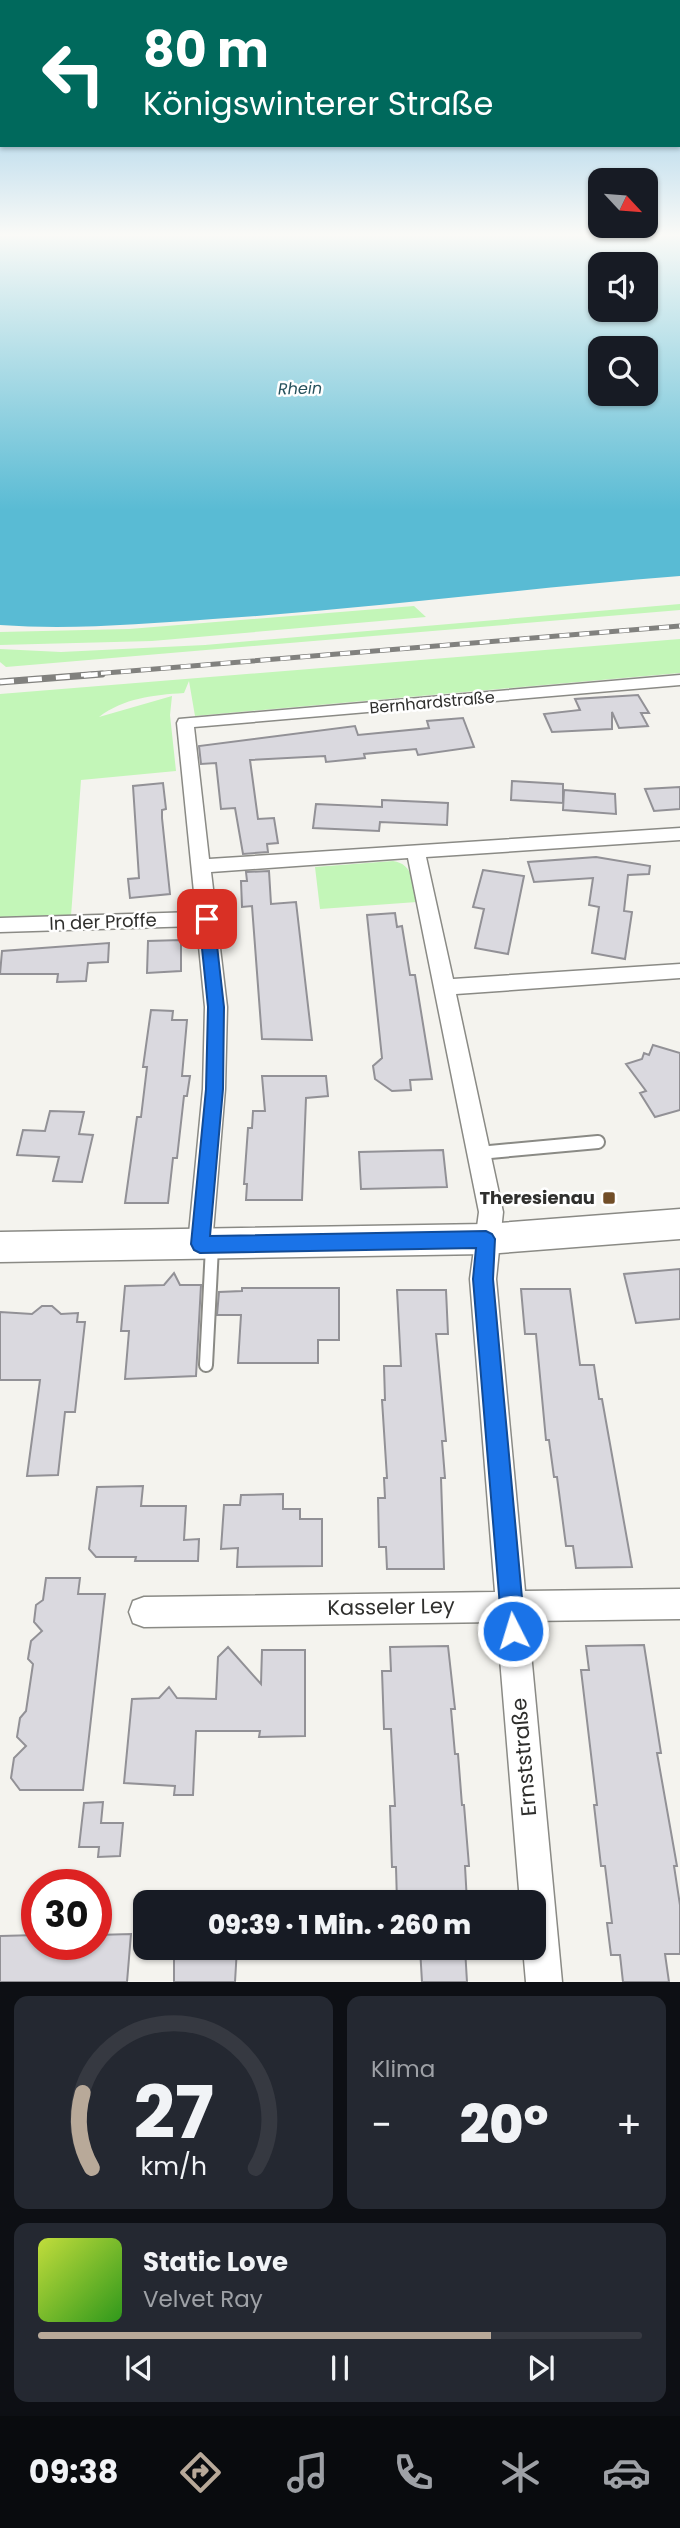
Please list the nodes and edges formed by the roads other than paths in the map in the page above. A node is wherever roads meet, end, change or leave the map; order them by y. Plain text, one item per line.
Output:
1 (680, 680) edge
2 (680, 834) edge
3 (416, 853) junction
4 (201, 866) junction
5 (207, 919) junction
6 (0, 925) edge
7 (680, 971) edge
8 (444, 987) junction
9 (598, 1142) dead end
10 (479, 1153) junction
11 (680, 1224) edge
12 (486, 1239) junction
13 (206, 1244) junction
14 (0, 1247) edge
15 (206, 1365) dead end
16 (511, 1604) junction
17 (680, 1604) edge
18 (144, 1612) dead end
19 (544, 1982) edge

1 - 4 street, Bernhardstraße
2 - 3 street
3 - 4 street
3 - 8 street
4 - 5 street
5 - 6 street, In der Proffe
5 - 13 street
7 - 8 street
8 - 10 street
9 - 10 lane
10 - 12 street
11 - 12 main road
12 - 13 main road
12 - 16 street, Ernststraße
13 - 14 main road
13 - 15 lane
16 - 17 street, Kasseler Ley
16 - 18 street, Kasseler Ley
16 - 19 street, Ernststraße

